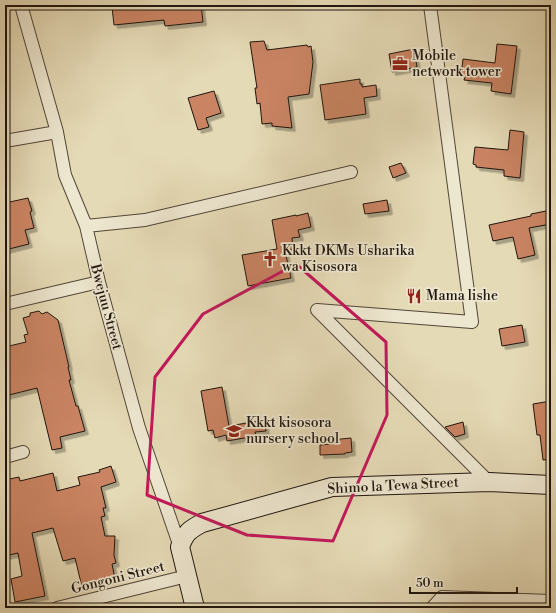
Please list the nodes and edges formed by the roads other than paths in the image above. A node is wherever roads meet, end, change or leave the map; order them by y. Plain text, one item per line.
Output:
1 (21, 5) edge
2 (430, 5) edge
3 (57, 132) junction
4 (5, 141) edge
5 (351, 172) dead end
6 (86, 226) junction
7 (99, 282) junction
8 (5, 304) edge
9 (23, 452) dead end
10 (5, 457) edge
11 (489, 482) junction
12 (551, 485) edge
13 (180, 547) junction
14 (187, 576) junction
15 (551, 601) edge
16 (57, 608) edge
17 (195, 608) edge
18 (432, 608) edge

1 - 3 street, Bwejuu Street
2 - 11 street
3 - 4 street
3 - 6 street, Bwejuu Street
5 - 6 street
6 - 7 street, Bwejuu Street
7 - 8 street
7 - 13 street, Bwejuu Street
9 - 10 street
11 - 12 street, Shimo la Tewa Street
11 - 13 street, Shimo la Tewa Street
13 - 14 street, Bwejuu Street
14 - 16 street, Gongoni Street
14 - 17 street, Bwejuu Street
15 - 18 street

